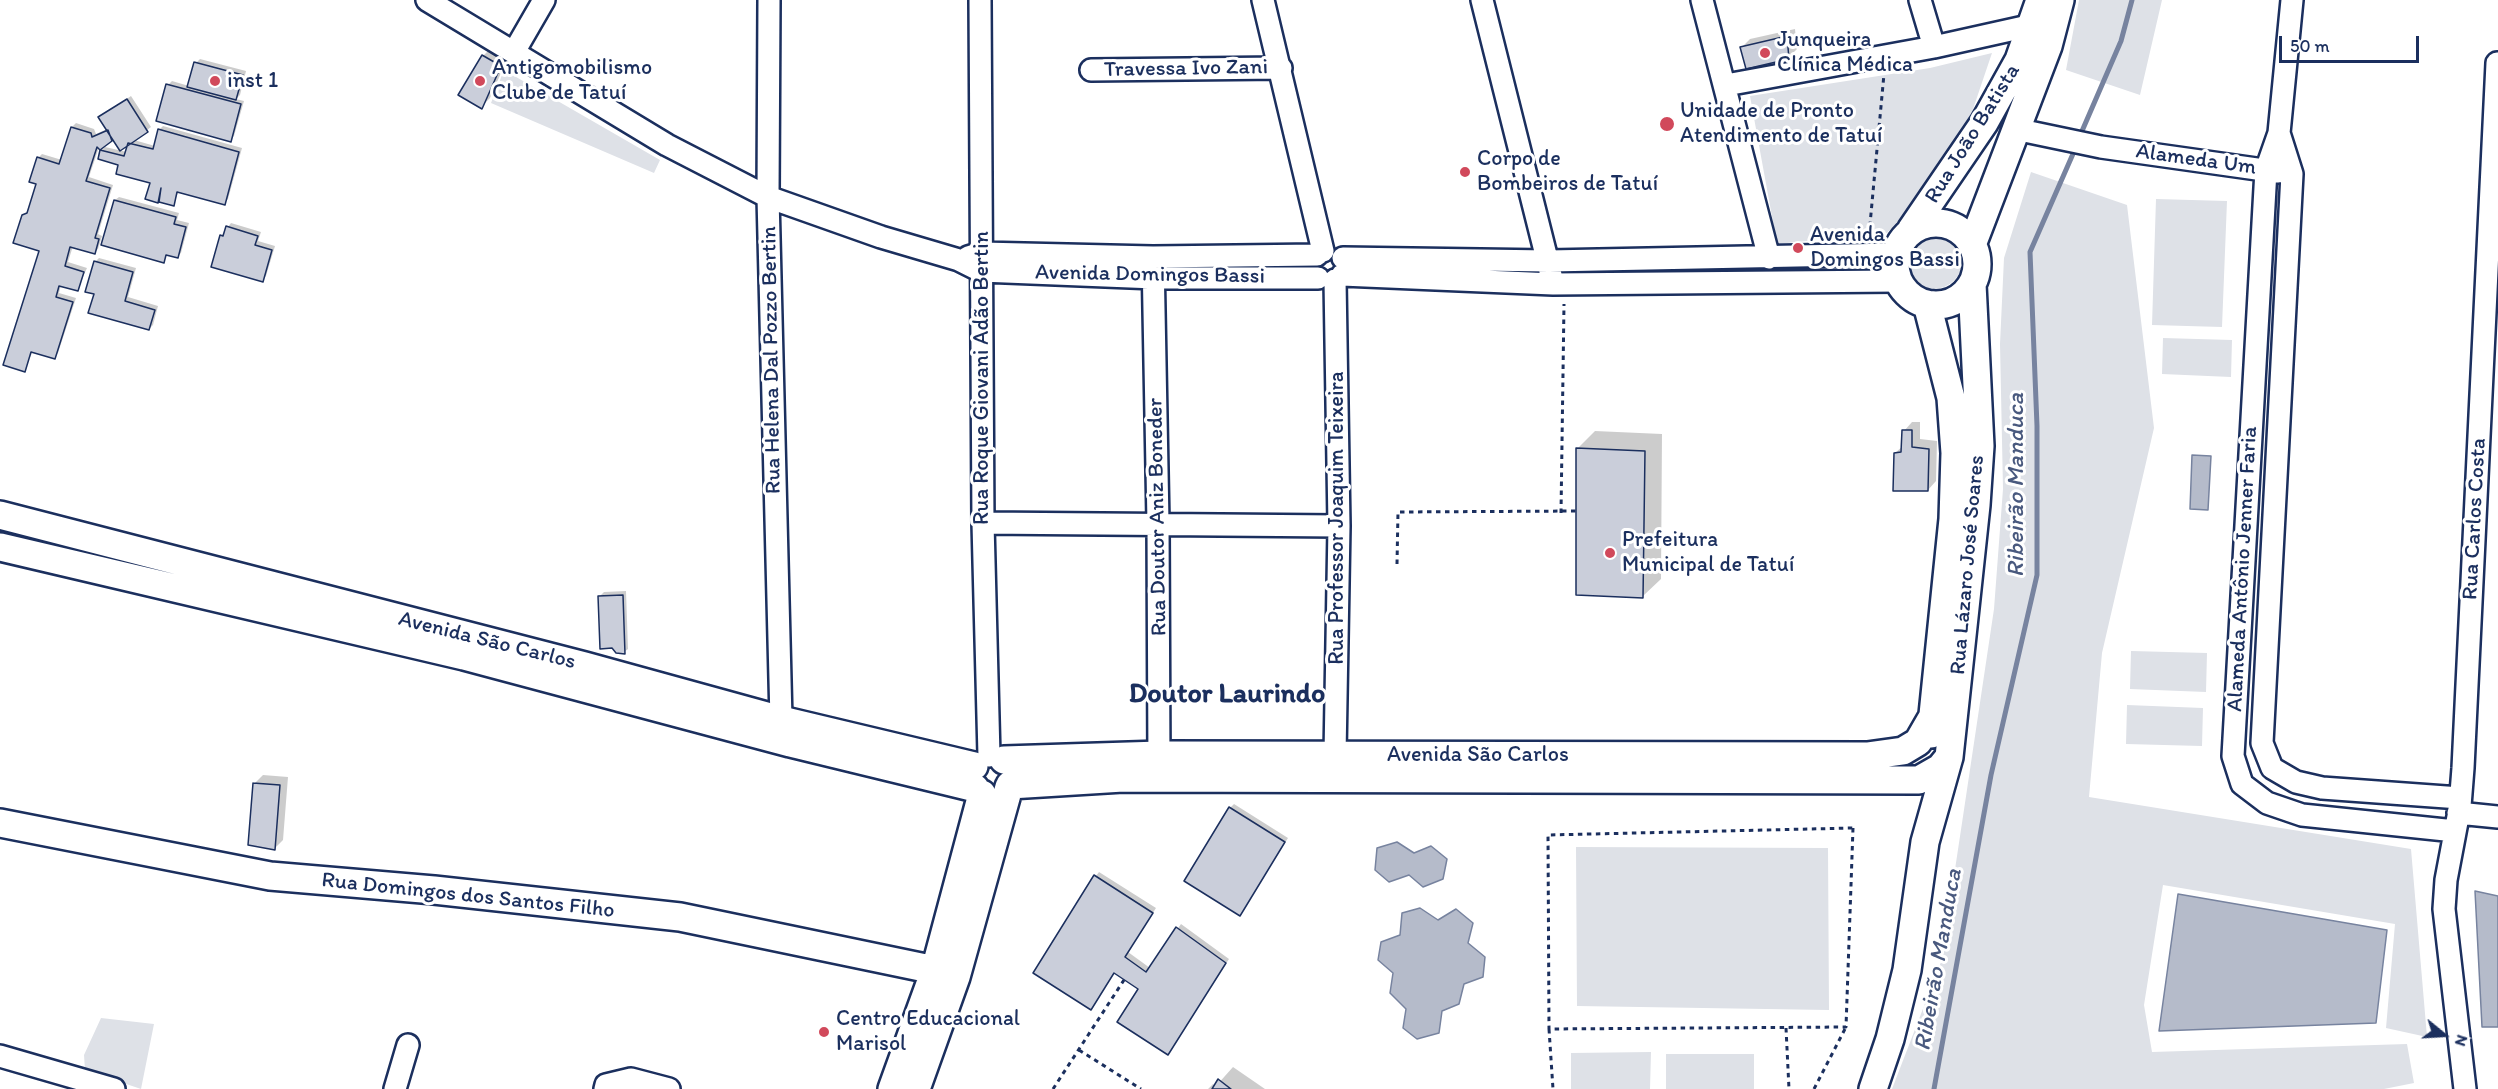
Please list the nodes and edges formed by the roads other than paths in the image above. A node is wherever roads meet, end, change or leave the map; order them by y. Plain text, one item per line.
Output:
1 (428, 0) edge
2 (544, 0) edge
3 (770, 0) edge
4 (980, 0) edge
5 (1263, 0) edge
6 (1482, 0) edge
7 (1702, 0) edge
8 (1920, 0) edge
9 (2060, 0) edge
10 (2292, 0) edge
11 (2037, 12) edge
12 (1934, 47) junction
13 (514, 52) junction
14 (2497, 63) edge
15 (1281, 68) junction
16 (1091, 70) dead end
17 (1726, 85) junction
18 (2015, 129) junction
19 (2279, 134) junction
20 (1970, 146) junction
21 (2266, 170) junction
22 (2292, 174) junction
23 (768, 198) junction
24 (1911, 230) junction
25 (1972, 245) junction
26 (1320, 253) junction
27 (1895, 254) junction
28 (1152, 257) junction
29 (1769, 258) junction
30 (1549, 261) junction
31 (981, 262) junction
32 (1335, 273) junction
33 (1155, 278) junction
34 (1898, 281) junction
35 (1558, 284) junction
36 (1972, 284) junction
37 (1927, 304) junction
38 (0, 515) edge
39 (983, 523) junction
40 (1158, 523) junction
41 (1339, 526) junction
42 (0, 547) edge
43 (1933, 716) junction
44 (776, 729) junction
45 (1335, 755) junction
46 (1949, 757) junction
47 (1159, 766) junction
48 (992, 776) junction
49 (1919, 780) junction
50 (2458, 814) junction
51 (2498, 818) edge
52 (0, 824) edge
53 (1925, 842) junction
54 (946, 973) junction
55 (408, 1045) dead end
56 (0, 1056) edge
57 (88, 1085) edge
58 (114, 1089) edge
59 (395, 1089) edge
60 (605, 1089) edge
61 (669, 1089) edge
62 (892, 1089) edge
63 (916, 1089) edge
64 (1873, 1089) edge
65 (2465, 1089) edge

1 - 13 street
2 - 13 street
3 - 23 street, Rua Helena Dal Pozzo Bertin
4 - 31 street, Rua Roque Giovani Adão Bertin
5 - 15 street
6 - 30 street
7 - 17 street
8 - 12 street
9 - 18 main road
10 - 19 street, Alameda Antônio Jenner Faria
11 - 12 street
11 - 20 main road, Rua João Batista
12 - 17 street
13 - 23 street
14 - 50 street, Rua Carlos Costa
15 - 16 street, Travessa Ivo Zani
15 - 26 street
17 - 29 street
18 - 20 main road
18 - 21 street, Alameda Um
18 - 25 main road
19 - 21 street, Alameda Antônio Jenner Faria
19 - 22 street, Alameda Antônio Jenner Faria
20 - 24 main road, Rua João Batista
21 - 22 street, Alameda Um
21 - 50 street, Alameda Antônio Jenner Faria
22 - 50 street, Alameda Antônio Jenner Faria
23 - 31 street
23 - 44 street, Rua Helena Dal Pozzo Bertin
24 - 25 main road
24 - 27 main road
25 - 36 main road
26 - 28 street, Avenida Domingos Bassi
26 - 32 street, Avenida Domingos Bassi
27 - 29 street, Avenida Domingos Bassi
27 - 34 main road
28 - 31 street, Avenida Domingos Bassi
28 - 33 street, Rua Doutor Aniz Boneder
29 - 30 street, Avenida Domingos Bassi
30 - 32 street, Avenida Domingos Bassi
30 - 35 street
31 - 33 street, Avenida Domingos Bassi
31 - 39 street, Rua Roque Giovani Adão Bertin
32 - 33 street, Avenida Domingos Bassi
32 - 35 street, Avenida Domingos Bassi
32 - 41 street, Rua Professor Joaquim Teixeira
33 - 40 street, Rua Doutor Aniz Boneder
34 - 35 street, Avenida Domingos Bassi
34 - 37 main road
36 - 37 main road
36 - 46 main road, Rua Lázaro José Soares
37 - 43 main road, Rua Lázaro José Soares
38 - 44 main road, Avenida São Carlos
39 - 40 street
39 - 48 street, Rua Roque Giovani Adão Bertin
40 - 41 street
40 - 47 street, Rua Doutor Aniz Boneder
41 - 45 street, Rua Professor Joaquim Teixeira
42 - 44 main road, Avenida São Carlos
43 - 45 main road, Avenida São Carlos
43 - 49 main road, Rua Lázaro José Soares
44 - 48 main road, Avenida São Carlos
45 - 47 main road, Avenida São Carlos
46 - 49 main road
46 - 53 main road, Rua Lázaro José Soares
47 - 48 main road, Avenida São Carlos
47 - 49 main road, Avenida São Carlos
48 - 54 main road
49 - 53 main road, Rua Lázaro José Soares
50 - 51 street
50 - 65 street, Rua Carlos Costa
52 - 54 main road, Rua Domingos dos Santos Filho
53 - 64 main road, Rua Lázaro José Soares
54 - 62 main road
54 - 63 main road
55 - 59 street
56 - 57 street
57 - 58 street
60 - 61 street

